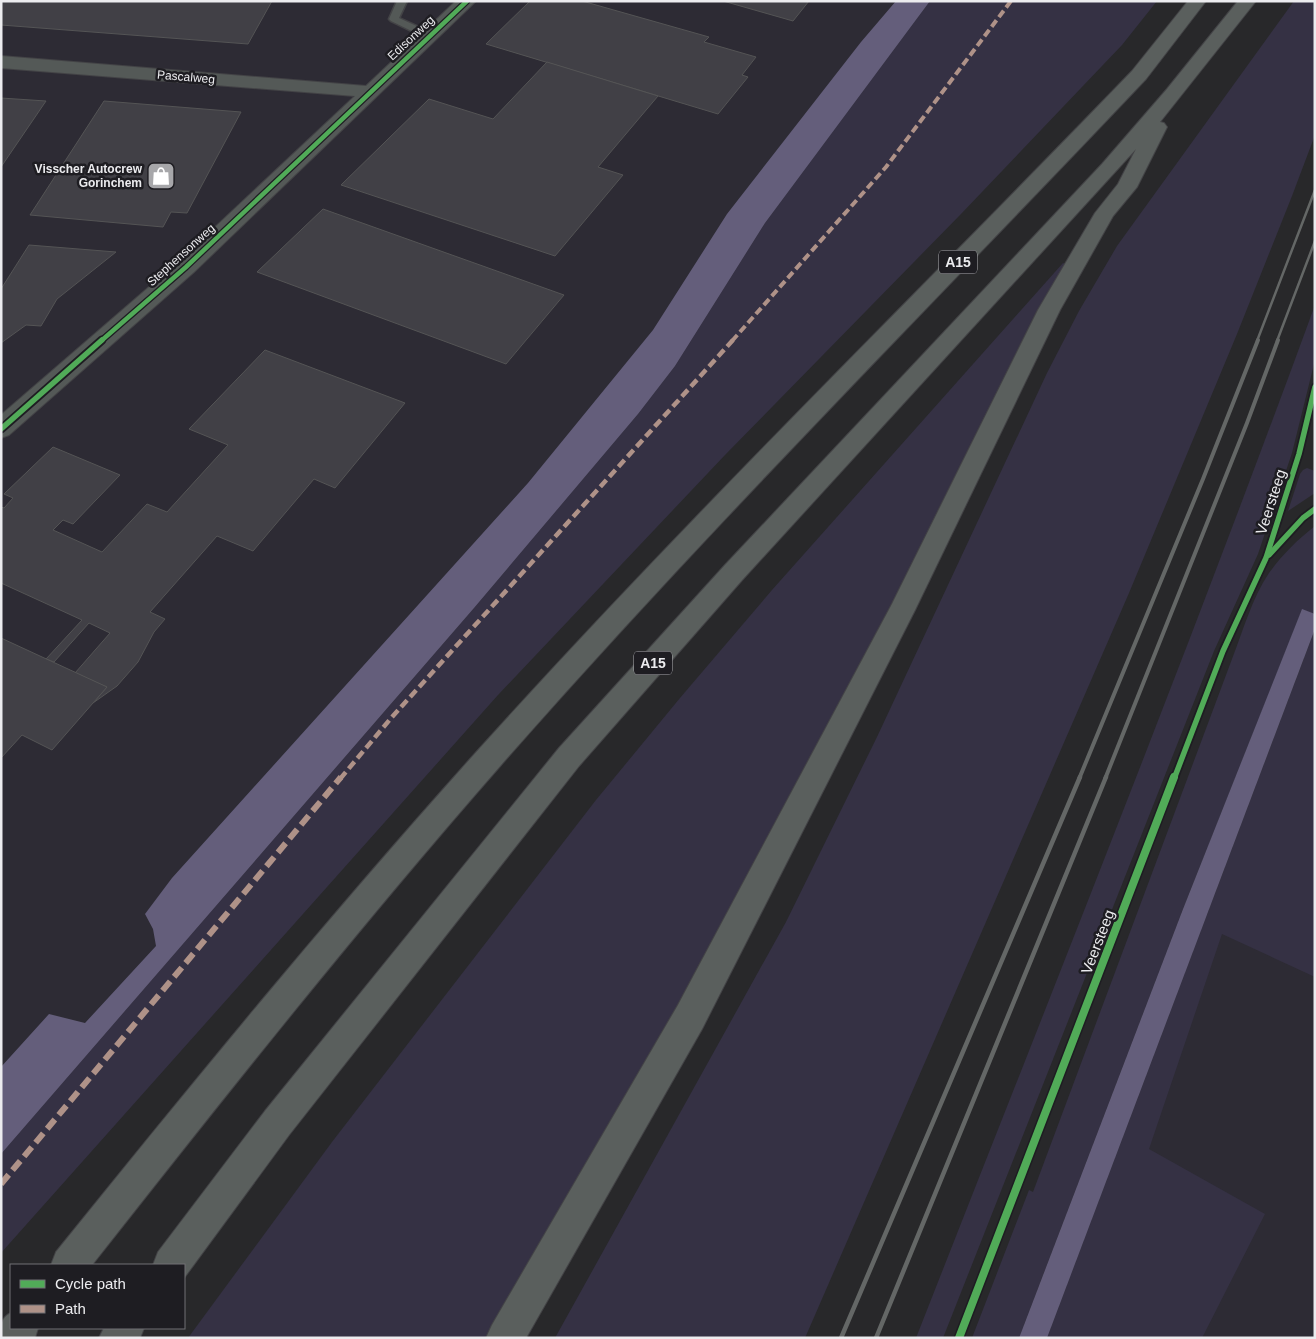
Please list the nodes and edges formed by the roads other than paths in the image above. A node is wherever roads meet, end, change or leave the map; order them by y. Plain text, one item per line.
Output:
1 (402, 1) edge
2 (467, 1) edge
3 (1197, 1) edge
4 (1247, 1) edge
5 (430, 36) junction
6 (1, 62) edge
7 (371, 92) junction
8 (1174, 93) junction
9 (1, 429) edge
10 (70, 1264) edge
11 (172, 1264) edge
12 (504, 1338) edge

1 - 5 lane
2 - 5 street, Edisonweg
3 - 10 highway, A15
4 - 8 highway, A15
5 - 7 street, Edisonweg
6 - 7 street, Pascalweg
7 - 9 street, Stephensonweg
8 - 11 highway, A15
8 - 12 highway, A15

